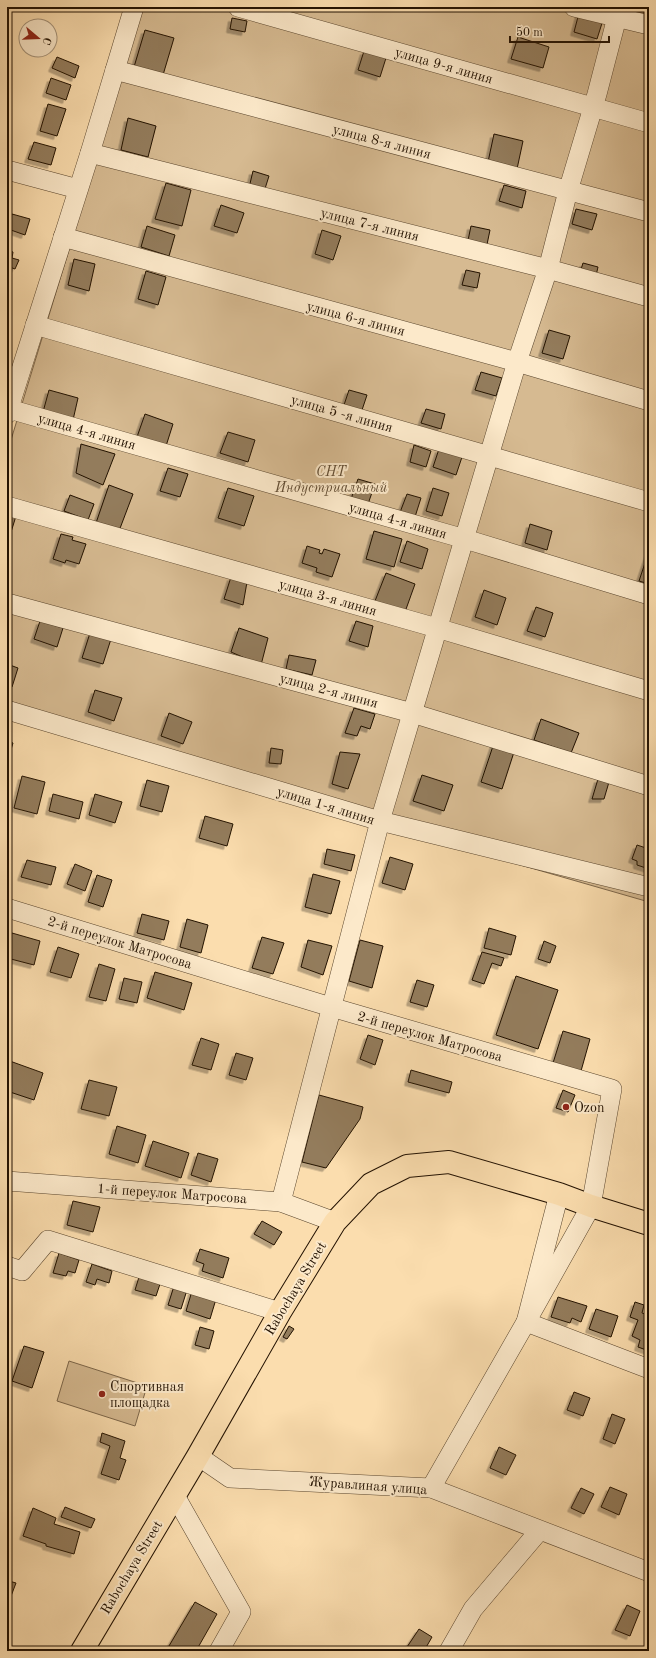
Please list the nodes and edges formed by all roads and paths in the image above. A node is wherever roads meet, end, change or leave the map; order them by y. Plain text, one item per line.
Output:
1 (134, 7) edge
2 (238, 7) edge
3 (574, 7) edge
4 (615, 13) edge
5 (649, 25) edge
6 (115, 70) junction
7 (593, 107) junction
8 (649, 123) edge
9 (90, 153) junction
10 (7, 170) edge
11 (78, 189) junction
12 (568, 192) junction
13 (649, 212) edge
14 (63, 237) junction
15 (548, 269) junction
16 (649, 297) edge
17 (35, 325) junction
18 (517, 362) junction
19 (649, 401) edge
20 (8, 412) edge
21 (490, 456) junction
22 (649, 502) edge
23 (7, 506) edge
24 (465, 539) junction
25 (649, 595) edge
26 (7, 603) edge
27 (437, 628) junction
28 (649, 691) edge
29 (7, 710) edge
30 (412, 713) junction
31 (649, 786) edge
32 (380, 821) junction
33 (649, 887) edge
34 (7, 908) edge
35 (331, 1007) junction
36 (7, 1181) edge
37 (559, 1194) junction
38 (281, 1202) junction
39 (591, 1206) junction
40 (334, 1222) junction
41 (649, 1224) edge
42 (7, 1266) edge
43 (280, 1312) junction
44 (526, 1322) junction
45 (649, 1369) edge
46 (198, 1456) junction
47 (431, 1488) junction
48 (174, 1494) junction
49 (539, 1531) junction
50 (649, 1572) edge
51 (82, 1651) edge
52 (218, 1651) edge
53 (448, 1651) edge

1 - 6 street
2 - 7 street, улица 9-я линия
3 - 4 street
4 - 5 street
4 - 7 street
6 - 9 street
6 - 12 street, улица 8-я линия
7 - 8 street, улица 9-я линия
7 - 12 street
9 - 11 street
9 - 15 street, улица 7-я линия
10 - 11 street
11 - 14 street
12 - 13 street, улица 8-я линия
12 - 15 street
14 - 17 street
14 - 18 street, улица 6-я линия
15 - 16 street, улица 7-я линия
15 - 18 street
17 - 20 street
17 - 21 street, улица 5 -я линия
18 - 19 street, улица 6-я линия
18 - 21 street
20 - 24 street, улица 4-я линия
21 - 22 street, улица 5 -я линия
21 - 24 street
23 - 27 street, улица 3-я линия
24 - 25 street, улица 4-я линия
24 - 27 street
26 - 30 street, улица 2-я линия
27 - 28 street, улица 3-я линия
27 - 30 street
29 - 32 street, улица 1-я линия
30 - 31 street, улица 2-я линия
30 - 32 street
32 - 33 street, улица 1-я линия
32 - 35 street
34 - 35 street, 2-й переулок Матросова
35 - 38 street
35 - 39 street, 2-й переулок Матросова
36 - 38 street, 1-й переулок Матросова
37 - 39 main road, Rabochaya Street
37 - 40 main road, Rabochaya Street
37 - 44 street
38 - 40 street, 1-й переулок Матросова
39 - 41 main road, Rabochaya Street
39 - 44 street, 2-й переулок Матросова
40 - 43 main road, Rabochaya Street
42 - 43 street
43 - 46 main road, Rabochaya Street
44 - 45 street
44 - 47 street
46 - 47 street, Журавлиная улица
46 - 48 main road, Rabochaya Street
47 - 49 street, Журавлиная улица
48 - 51 main road, Rabochaya Street
48 - 52 street
49 - 50 street, Журавлиная улица
49 - 53 street

